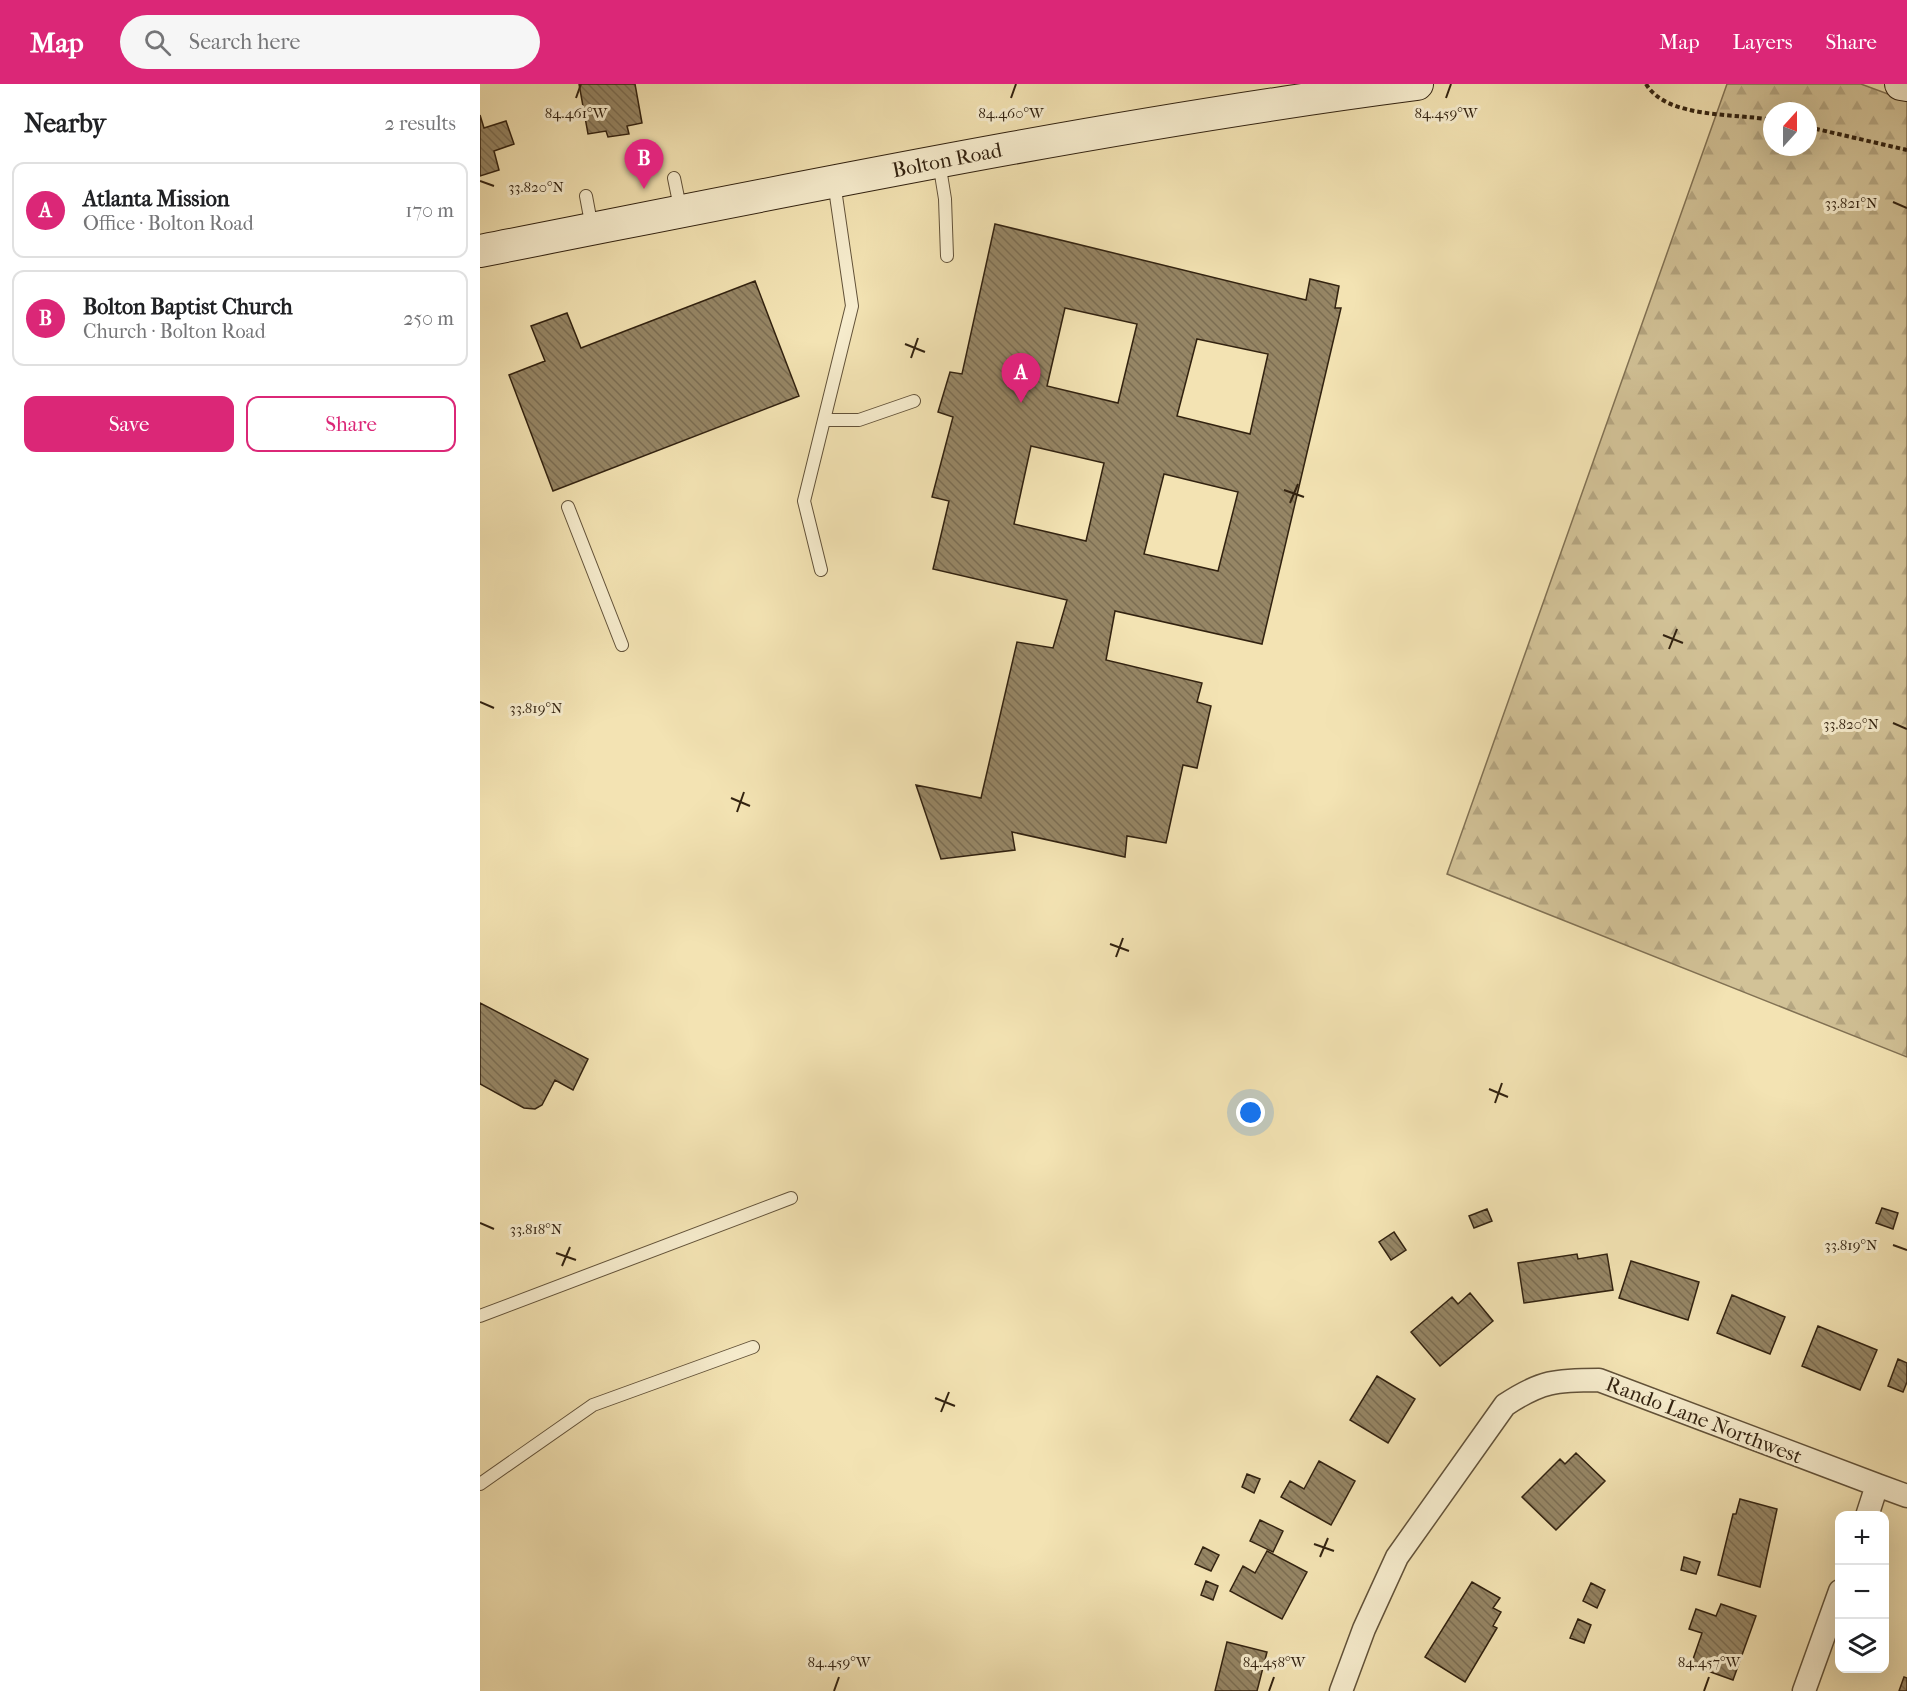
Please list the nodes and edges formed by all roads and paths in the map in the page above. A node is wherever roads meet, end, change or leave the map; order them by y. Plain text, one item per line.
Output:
1 (1417, 84) edge
2 (1646, 84) edge
3 (1901, 84) edge
4 (1907, 86) edge
5 (1763, 119) edge
6 (1817, 129) edge
7 (1907, 150) edge
8 (939, 161) junction
9 (674, 178) dead end
10 (834, 182) junction
11 (586, 196) dead end
12 (681, 212) junction
13 (592, 229) junction
14 (480, 251) edge
15 (947, 256) dead end
16 (914, 401) dead end
17 (824, 420) junction
18 (568, 507) dead end
19 (821, 570) dead end
20 (622, 645) dead end
21 (791, 1198) dead end
22 (480, 1316) edge
23 (753, 1347) dead end
24 (480, 1484) edge
25 (1877, 1485) junction
26 (1907, 1496) edge
27 (1868, 1511) edge
28 (1835, 1602) edge
29 (1341, 1691) edge
30 (1804, 1691) edge

1 - 8 street, Bolton Road
2 - 5 path
3 - 4 street
6 - 7 path
8 - 10 street, Bolton Road
8 - 15 lane
9 - 12 lane
10 - 12 street, Bolton Road
10 - 17 lane
11 - 13 lane
12 - 13 street, Bolton Road
13 - 14 street, Bolton Road
16 - 17 lane
17 - 19 lane
18 - 20 lane
21 - 22 lane
23 - 24 lane
25 - 26 street, Rando Lane Northwest
25 - 27 street
25 - 29 street, Rando Lane Northwest
28 - 30 street

